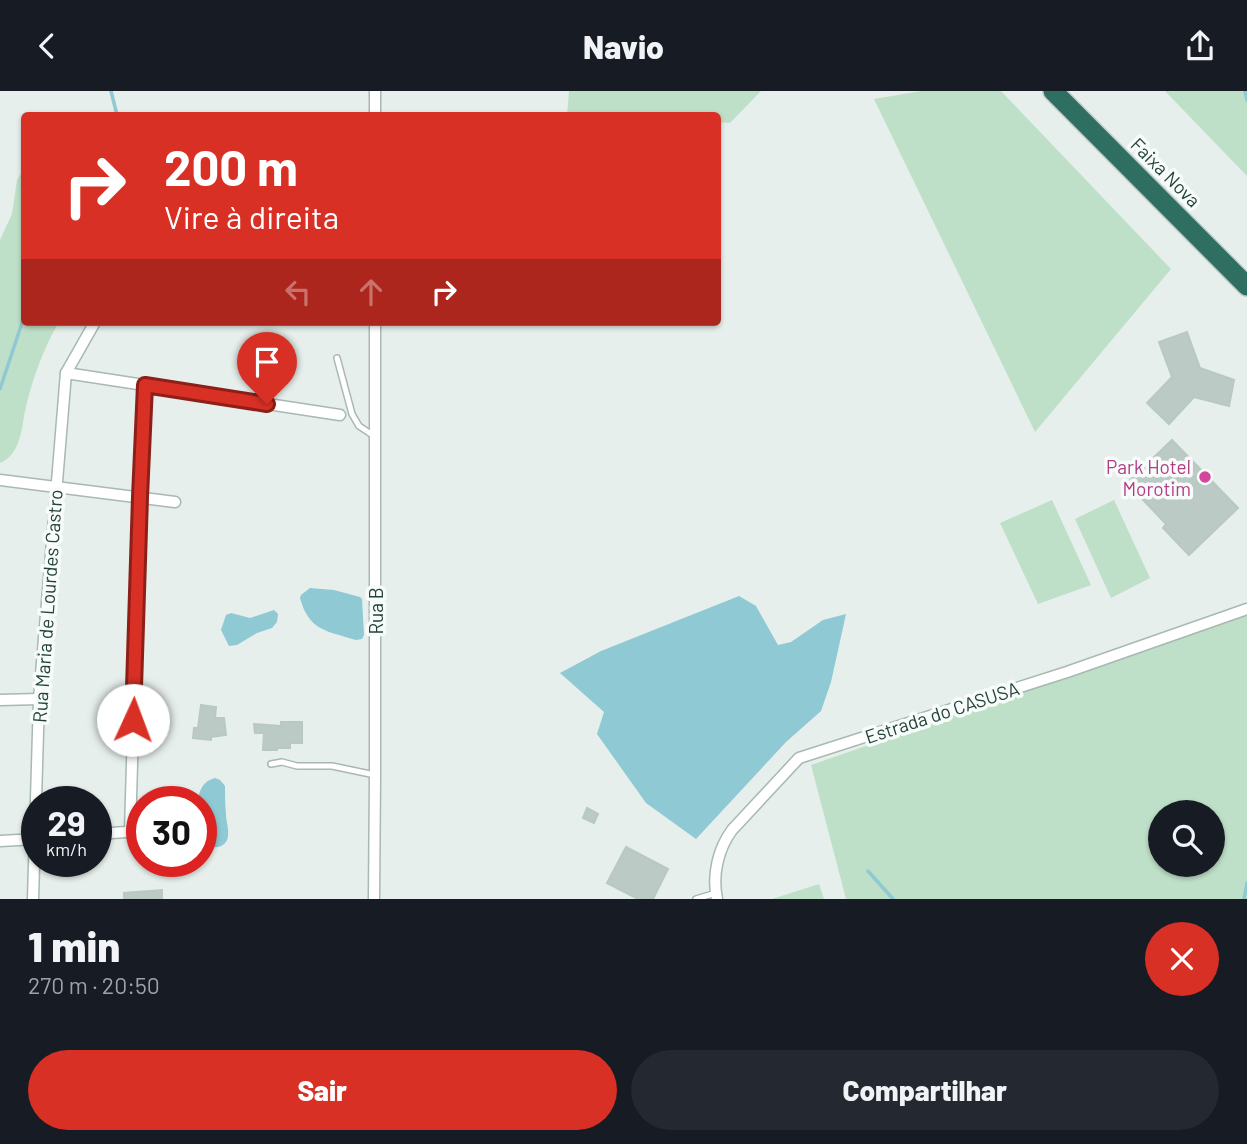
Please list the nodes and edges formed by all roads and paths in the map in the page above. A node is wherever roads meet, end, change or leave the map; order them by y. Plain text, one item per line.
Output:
1 (375, 91) edge
2 (1054, 91) edge
3 (375, 112) edge
4 (1247, 286) edge
5 (92, 326) edge
6 (374, 326) edge
7 (337, 358) dead end
8 (65, 373) junction
9 (145, 385) junction
10 (340, 415) dead end
11 (374, 436) junction
12 (0, 480) edge
13 (55, 488) junction
14 (140, 497) junction
15 (175, 502) dead end
16 (1247, 609) edge
17 (39, 699) junction
18 (0, 700) edge
19 (271, 764) dead end
20 (375, 775) junction
21 (37, 786) edge
22 (137, 786) edge
23 (21, 840) edge
24 (0, 841) edge
25 (34, 877) edge
26 (717, 896) edge
27 (33, 899) edge
28 (374, 899) edge
29 (696, 899) edge

1 - 3 street
2 - 4 highway, Faixa Nova
5 - 8 street, Rua Maria de Lourdes Castro
6 - 11 street, Rua B
7 - 11 lane
8 - 9 street
8 - 13 street, Rua Maria de Lourdes Castro
9 - 10 street
9 - 14 street
11 - 20 street, Rua B
12 - 13 street
13 - 14 street
13 - 17 street, Rua Maria de Lourdes Castro
14 - 15 street
14 - 22 street
16 - 26 street, Estrada do CASUSA
17 - 18 street
17 - 21 street, Rua Maria de Lourdes Castro
19 - 20 lane
20 - 28 street, Rua B
23 - 24 street
25 - 27 street, Rua Maria de Lourdes Castro
26 - 29 lane

